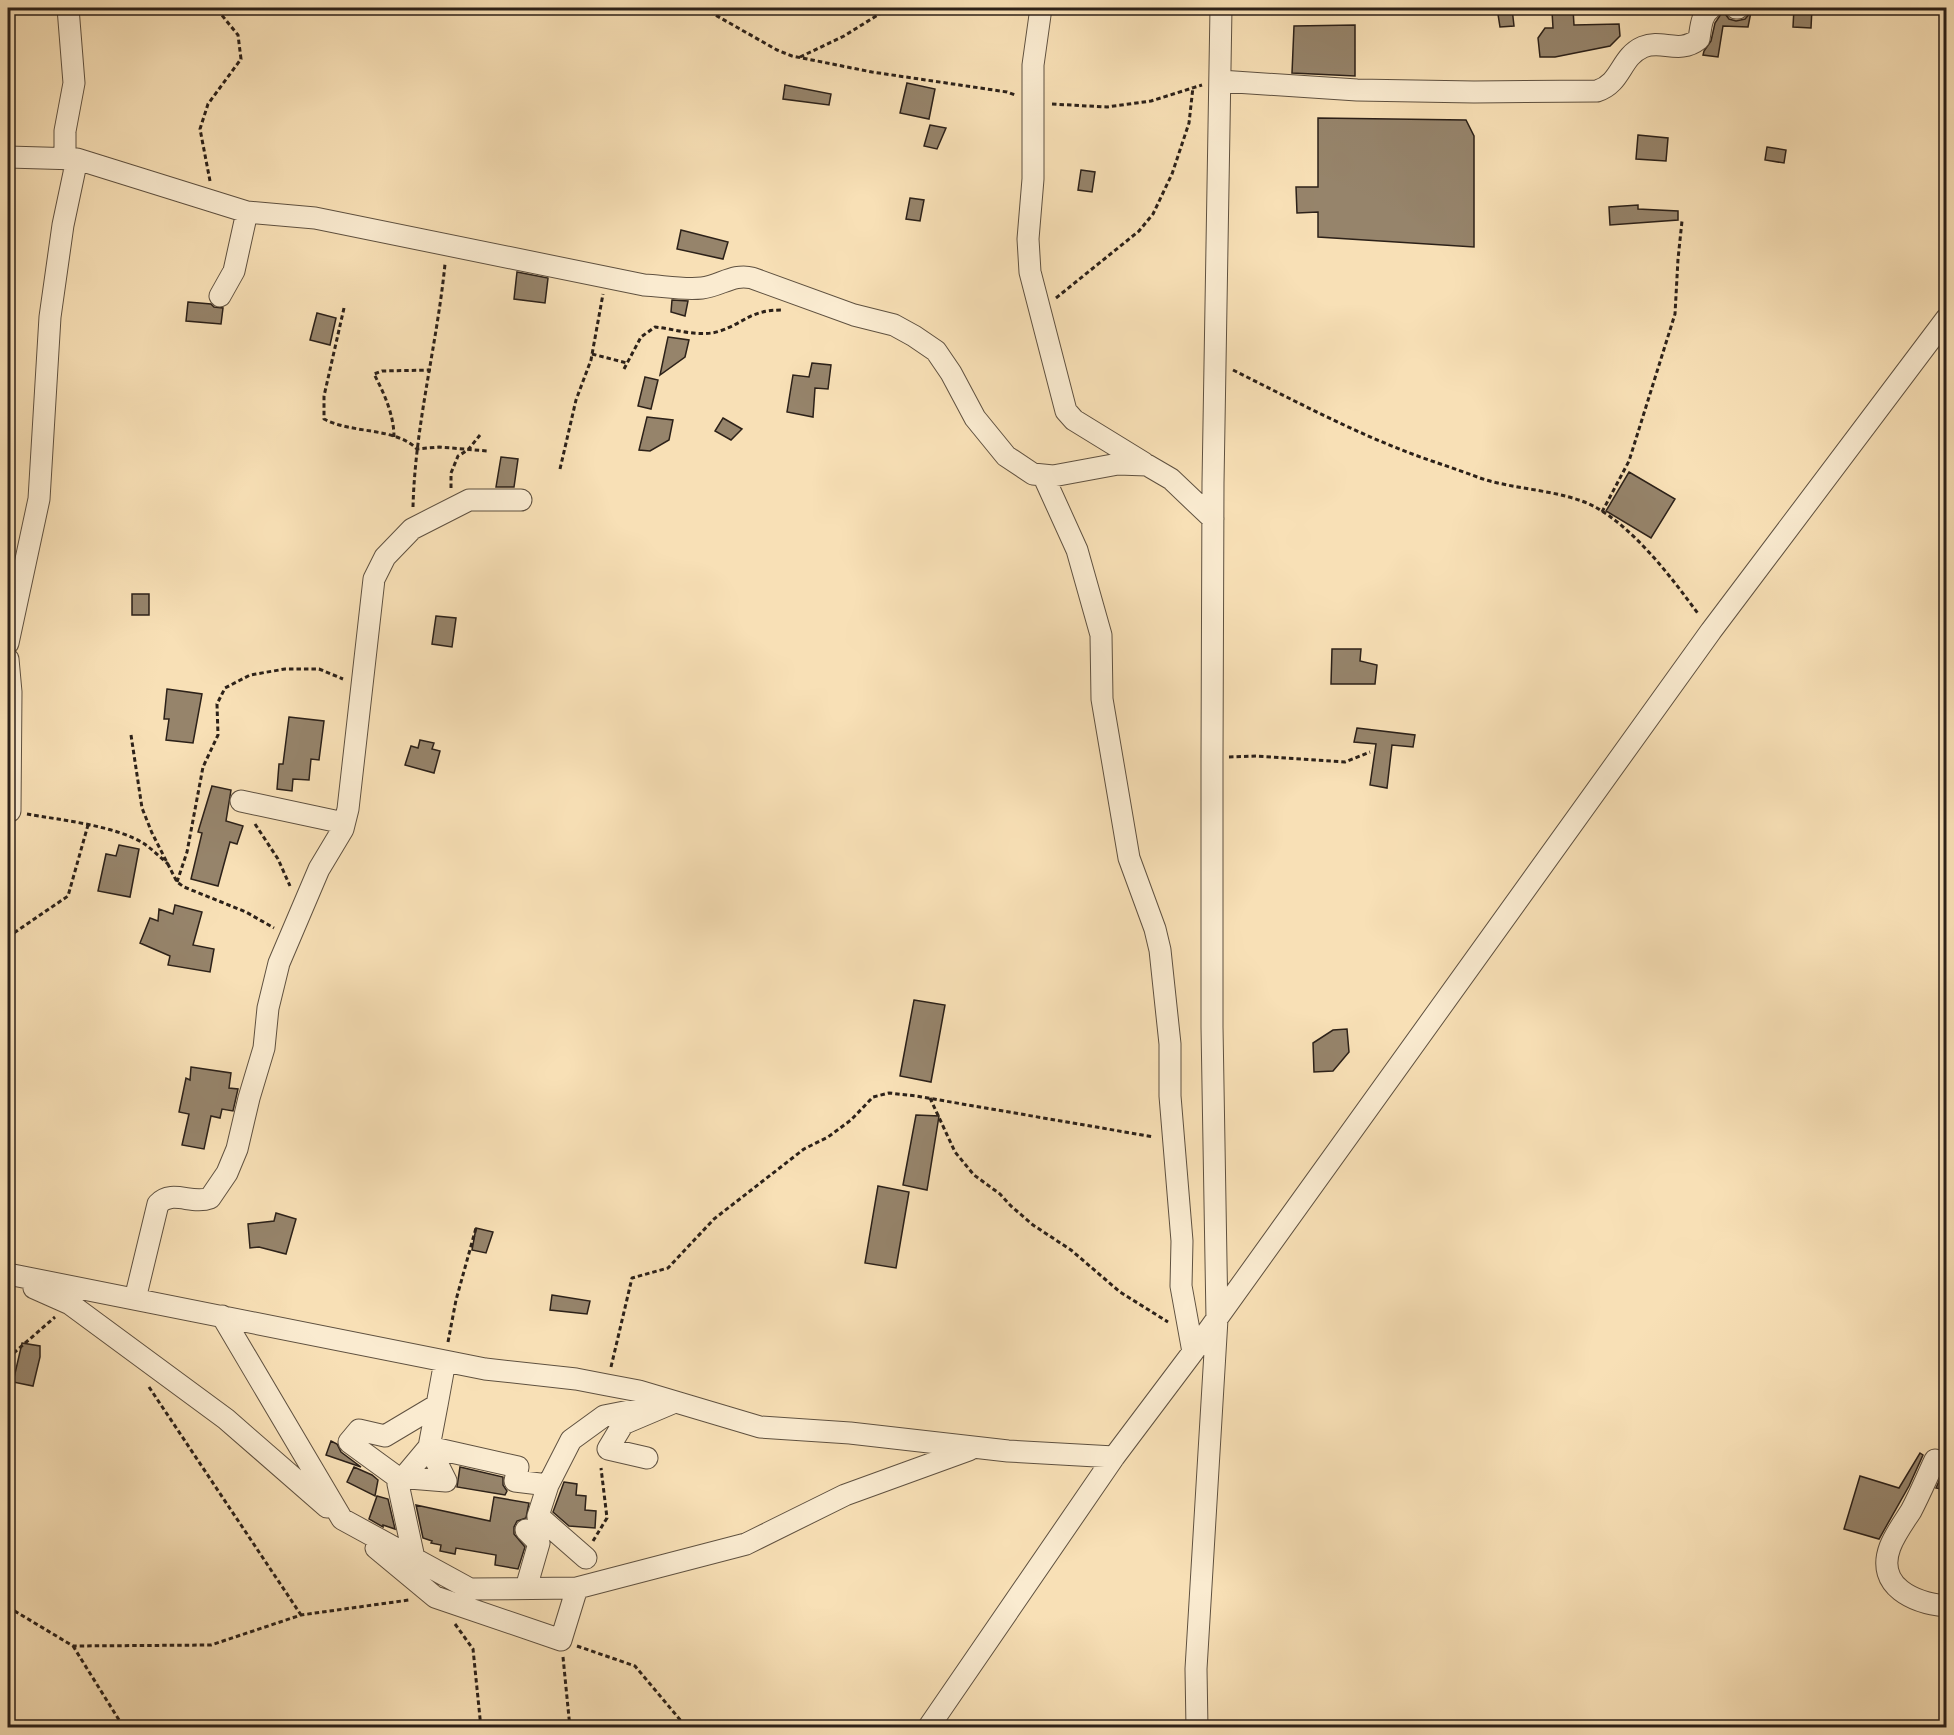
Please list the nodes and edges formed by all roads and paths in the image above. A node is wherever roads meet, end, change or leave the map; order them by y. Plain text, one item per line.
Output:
1 (68, 8) edge
2 (216, 8) edge
3 (703, 8) edge
4 (889, 8) edge
5 (1041, 8) edge
6 (1221, 8) edge
7 (1711, 8) edge
8 (799, 57) junction
9 (1220, 81) junction
10 (1193, 87) junction
11 (1034, 104) junction
12 (8, 157) edge
13 (71, 159) junction
14 (217, 202) junction
15 (246, 212) junction
16 (1682, 221) dead end
17 (447, 244) junction
18 (606, 278) junction
19 (220, 296) dead end
20 (344, 308) dead end
21 (784, 310) dead end
22 (1041, 310) junction
23 (1947, 319) edge
24 (592, 354) junction
25 (1215, 362) junction
26 (627, 363) junction
27 (624, 369) dead end
28 (431, 370) junction
29 (480, 435) dead end
30 (394, 437) junction
31 (417, 449) junction
32 (468, 450) junction
33 (487, 451) dead end
34 (1147, 465) junction
35 (560, 469) dead end
36 (1042, 475) junction
37 (520, 500) dead end
38 (454, 507) junction
39 (1602, 512) junction
40 (1213, 519) junction
41 (412, 529) junction
42 (1711, 631) junction
43 (8, 643) edge
44 (8, 659) edge
45 (362, 689) junction
46 (130, 735) dead end
47 (1370, 752) dead end
48 (1212, 758) junction
49 (241, 801) joint
50 (10, 811) joint
51 (344, 823) junction
52 (88, 825) junction
53 (169, 866) junction
54 (177, 882) junction
55 (302, 912) junction
56 (8, 937) edge
57 (291, 938) junction
58 (930, 1098) junction
59 (1173, 1141) junction
60 (476, 1228) dead end
61 (8, 1275) edge
62 (135, 1299) junction
63 (70, 1304) junction
64 (222, 1316) junction
65 (1217, 1319) junction
66 (1192, 1344) junction
67 (8, 1358) edge
68 (445, 1361) junction
69 (143, 1378) dead end
70 (607, 1385) junction
71 (675, 1402) junction
72 (437, 1406) junction
73 (429, 1447) junction
74 (975, 1448) junction
75 (608, 1449) junction
76 (1114, 1457) junction
77 (647, 1458) dead end
78 (1935, 1460) dead end
79 (402, 1478) junction
80 (548, 1485) junction
81 (342, 1520) junction
82 (526, 1530) dead end
83 (414, 1558) junction
84 (586, 1558) joint
85 (526, 1588) junction
86 (577, 1588) junction
87 (471, 1589) junction
88 (435, 1597) junction
89 (1947, 1606) edge
90 (8, 1607) edge
91 (301, 1615) junction
92 (454, 1623) dead end
93 (561, 1640) junction
94 (73, 1646) junction
95 (124, 1728) edge
96 (481, 1728) edge
97 (570, 1728) edge
98 (687, 1728) edge
99 (928, 1728) edge
100 (1197, 1728) edge

1 - 13 street
2 - 14 path
3 - 8 path
4 - 8 path
5 - 11 street
6 - 9 street
7 - 9 street
8 - 11 path
9 - 10 path
9 - 25 street
10 - 11 path
10 - 22 path
11 - 22 street
12 - 13 street
13 - 14 street
13 - 43 street
14 - 15 street
15 - 17 street
15 - 19 street
16 - 39 path
17 - 18 street
17 - 28 path
18 - 24 path
18 - 36 street
20 - 30 path
21 - 26 path
22 - 34 street
23 - 42 street
24 - 26 path
24 - 35 path
25 - 39 path
25 - 40 street
26 - 27 path
28 - 30 path
28 - 31 path
29 - 32 path
30 - 31 path
31 - 32 path
31 - 41 path
32 - 33 path
32 - 38 path
34 - 36 street
34 - 40 street
36 - 59 street
37 - 38 street
38 - 41 street
39 - 42 path
40 - 48 street
41 - 45 street
42 - 65 street
44 - 50 street
45 - 51 street
45 - 54 path
46 - 53 path
47 - 48 path
48 - 65 street
49 - 51 street
49 - 55 path
50 - 52 path
51 - 55 street
52 - 53 path
52 - 56 path
53 - 54 path
54 - 57 path
55 - 57 street
57 - 62 street
58 - 59 path
58 - 66 path
58 - 70 path
59 - 66 street
60 - 68 path
61 - 62 street
61 - 63 street
62 - 64 street
63 - 67 path
63 - 81 street
64 - 68 street
64 - 81 street
65 - 66 street
65 - 100 street
66 - 76 street
68 - 70 street
68 - 72 street
69 - 91 path
70 - 71 street
71 - 74 street
71 - 75 street
71 - 80 street
72 - 73 street
72 - 79 street
73 - 79 street
73 - 79 street
73 - 80 street
74 - 76 street
74 - 86 street
75 - 77 street
75 - 84 path
76 - 99 street
78 - 89 street
79 - 83 street
80 - 84 street
81 - 83 street
81 - 88 street
82 - 85 street
83 - 87 street
85 - 86 street
85 - 87 street
86 - 93 street
87 - 93 street
88 - 91 path
88 - 93 street
90 - 94 path
91 - 94 path
92 - 96 path
93 - 97 path
93 - 98 path
94 - 95 path

